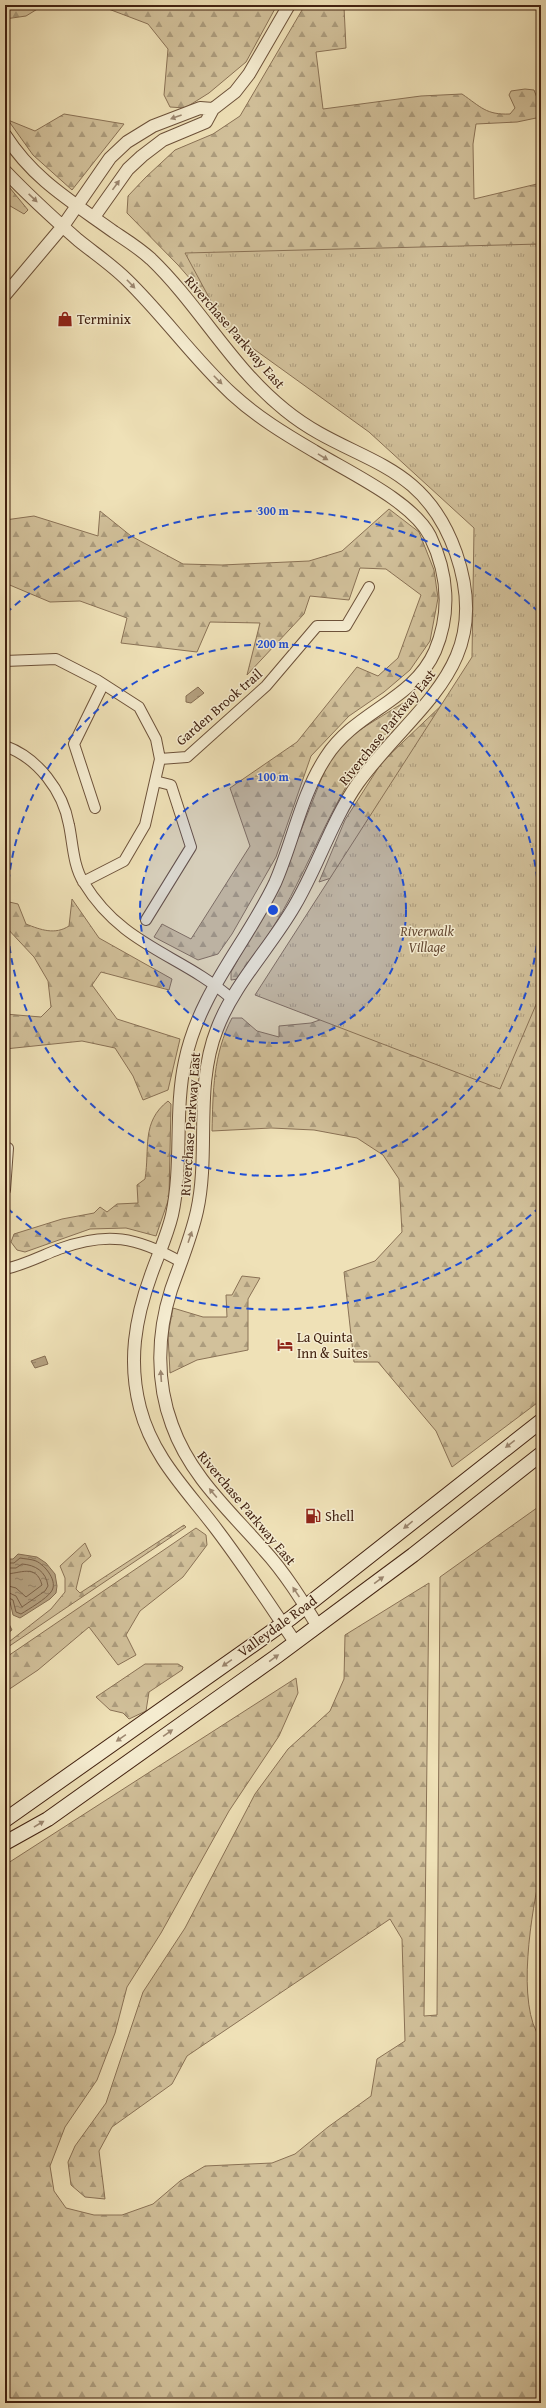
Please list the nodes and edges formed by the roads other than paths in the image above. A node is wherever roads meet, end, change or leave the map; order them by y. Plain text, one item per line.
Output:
1 (289, 5) edge
2 (213, 109) junction
3 (5, 135) edge
4 (5, 171) edge
5 (76, 206) junction
6 (94, 217) junction
7 (63, 226) junction
8 (5, 295) edge
9 (369, 587) dead end
10 (5, 661) edge
11 (103, 685) junction
12 (5, 746) edge
13 (160, 759) junction
14 (155, 781) junction
15 (95, 808) dead end
16 (83, 882) junction
17 (146, 920) dead end
18 (215, 984) junction
19 (232, 999) junction
20 (6, 1148) edge
21 (5, 1190) edge
22 (161, 1251) junction
23 (181, 1262) junction
24 (5, 1269) edge
25 (541, 1421) edge
26 (541, 1454) edge
27 (306, 1607) junction
28 (282, 1624) junction
29 (317, 1625) junction
30 (295, 1642) junction
31 (5, 1820) edge
32 (5, 1843) edge

1 - 2 street
2 -> 5 street
6 -> 2 street
3 - 5 street, Riverchase Parkway East
4 -> 7 street, Riverchase Parkway East
5 - 6 street, Riverchase Parkway East
5 - 7 street
6 - 19 street, Riverchase Parkway East
7 - 8 street
7 -> 18 street, Riverchase Parkway East
9 - 13 street, Garden Brook trail
10 - 11 street
11 - 13 street
11 - 15 street
12 - 16 street
13 - 14 street
14 - 16 street
14 - 17 street
16 - 18 street
18 - 19 street
18 - 22 street, Riverchase Parkway East
23 -> 19 street, Riverchase Parkway East
20 - 21 street
22 - 23 street
22 - 24 street
22 - 28 street, Riverchase Parkway East
27 -> 23 street, Riverchase Parkway East
25 -> 27 main road, Valleydale Road
29 -> 26 main road, Valleydale Road
27 - 28 main road, Valleydale Road
27 - 29 street, Riverchase Parkway East
28 - 30 street, Riverchase Parkway East
28 -> 31 main road, Valleydale Road
29 - 30 main road, Valleydale Road
32 -> 30 main road, Valleydale Road

